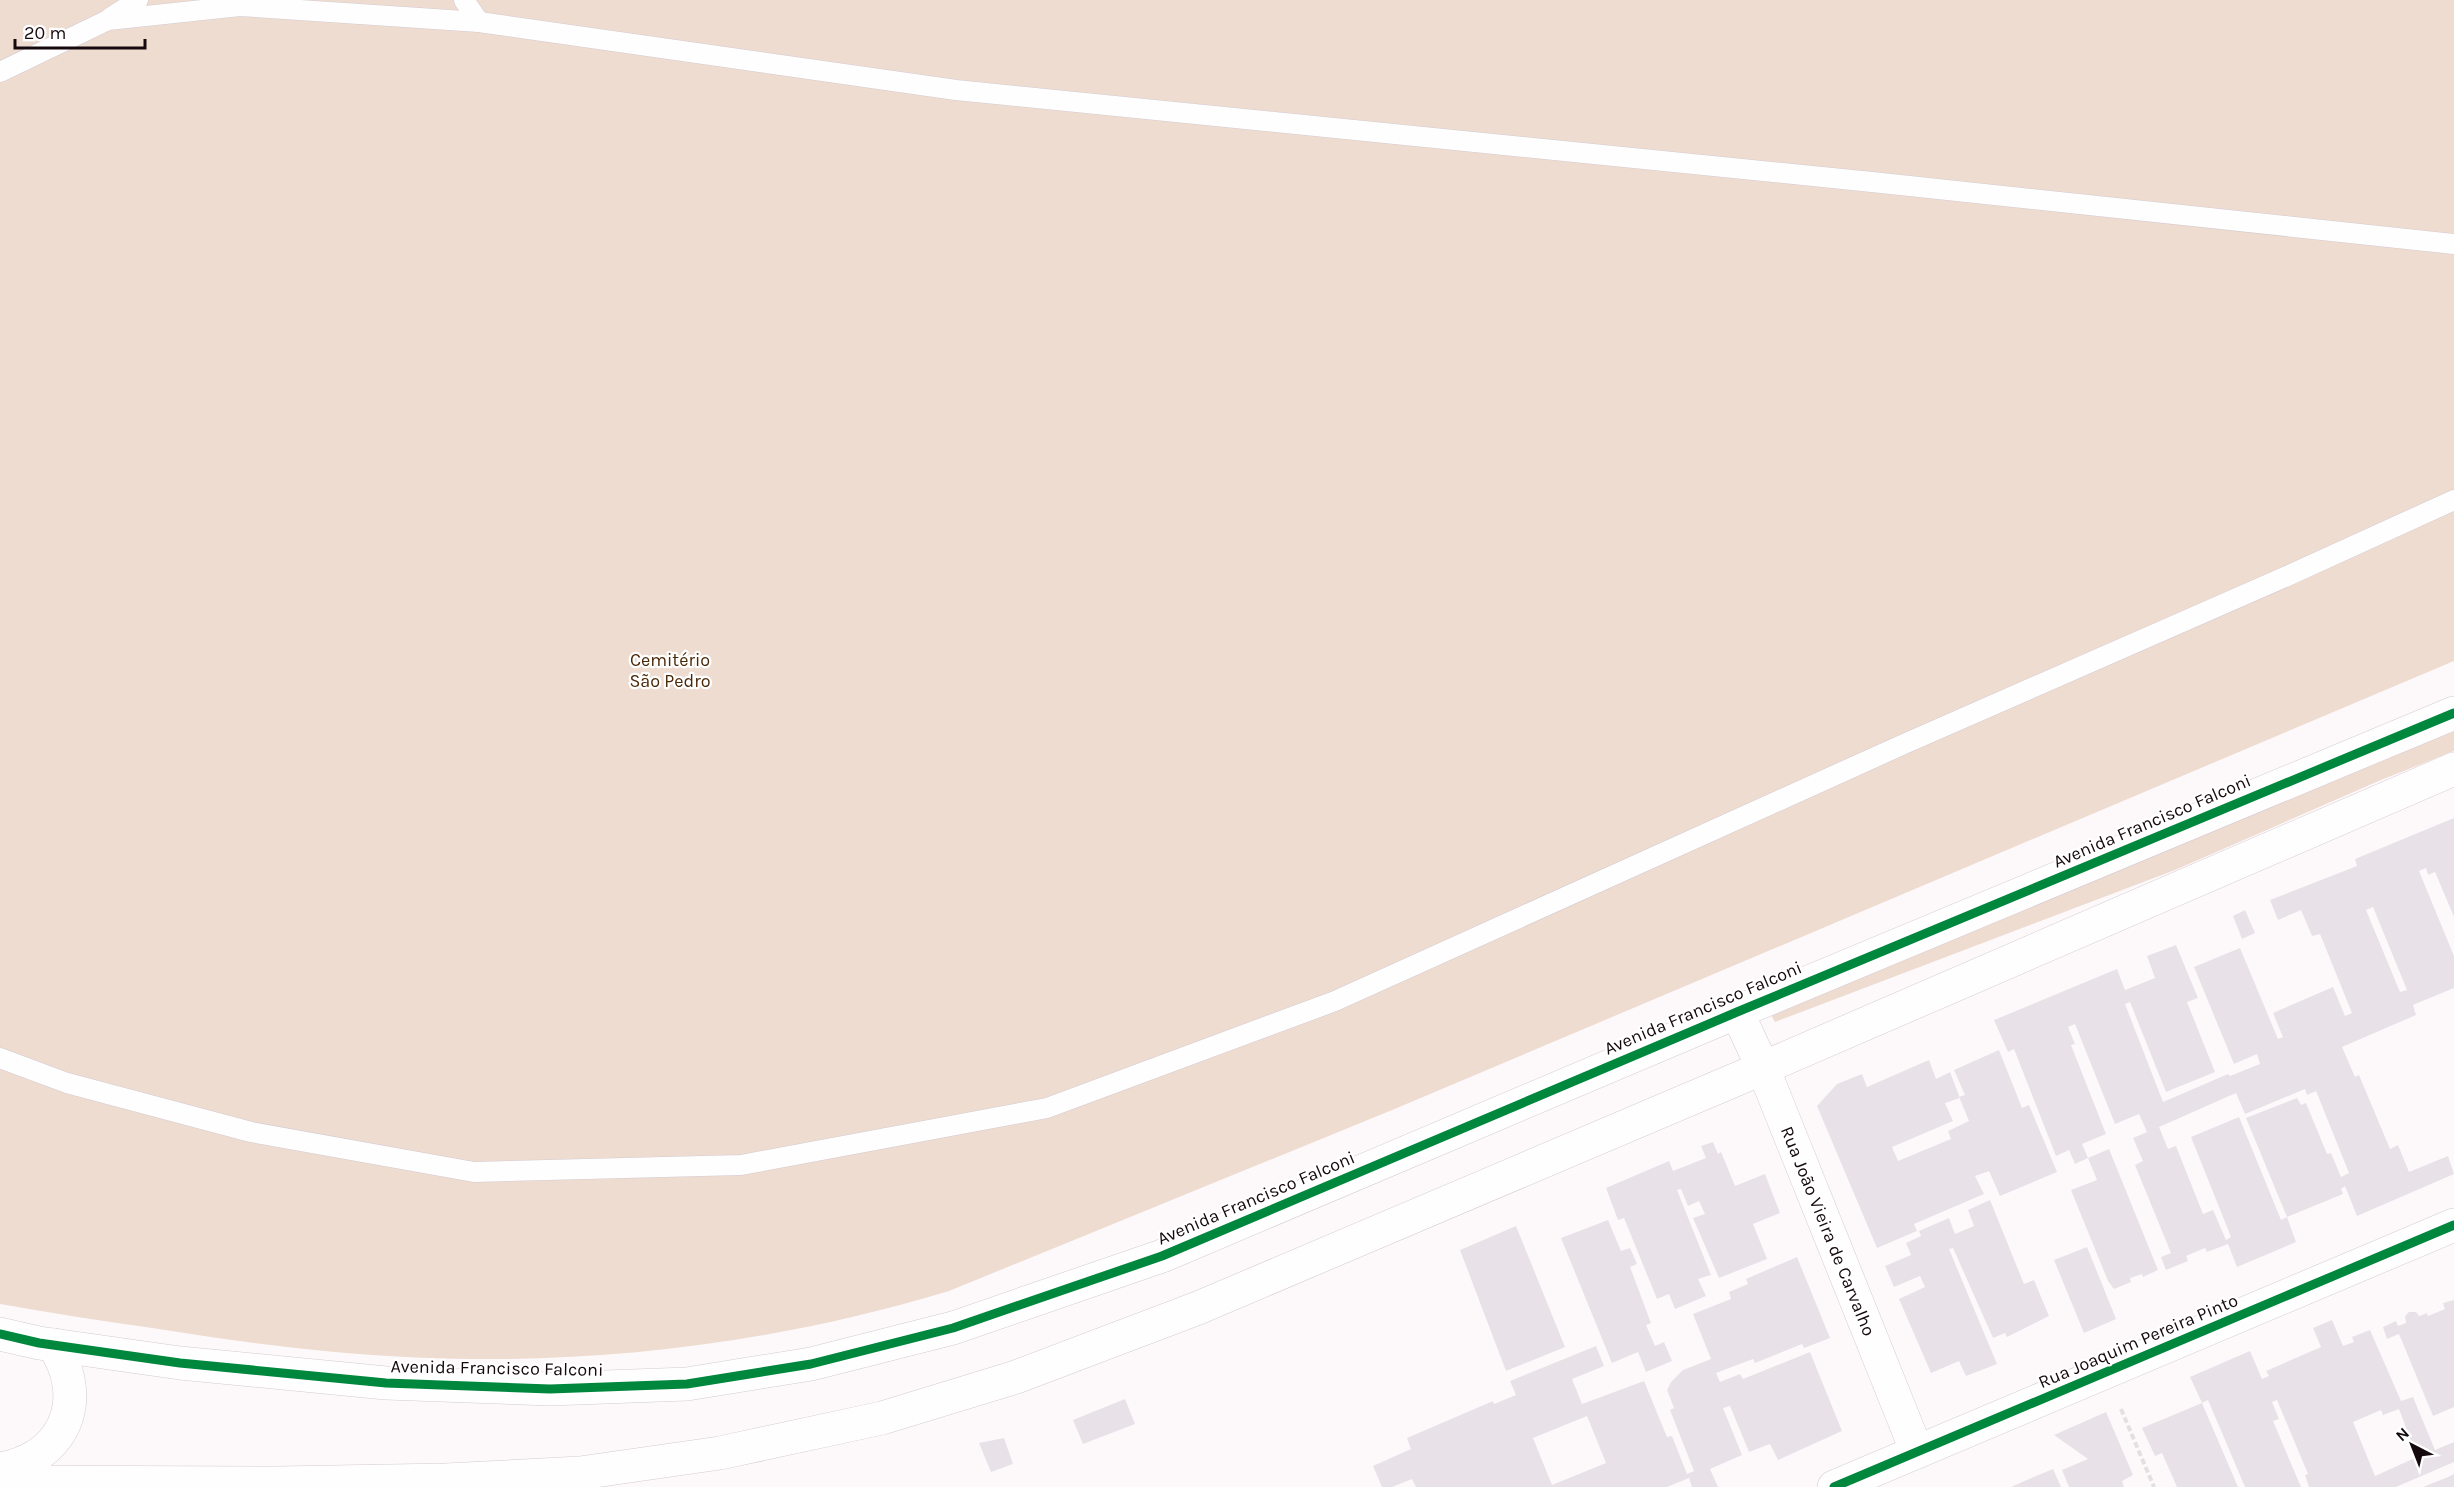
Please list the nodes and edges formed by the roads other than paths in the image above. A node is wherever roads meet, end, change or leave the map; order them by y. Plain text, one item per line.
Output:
1 (138, 0) edge
2 (464, 0) edge
3 (108, 20) junction
4 (479, 22) junction
5 (0, 72) edge
6 (2454, 244) edge
7 (2454, 500) edge
8 (2454, 713) edge
9 (2454, 769) edge
10 (1737, 1012) junction
11 (0, 1058) edge
12 (1762, 1068) junction
13 (2454, 1225) edge
14 (0, 1334) edge
15 (47, 1344) junction
16 (0, 1354) edge
17 (1917, 1452) junction
18 (0, 1470) edge
19 (0, 1482) edge
20 (1834, 1487) edge

1 - 3 lane
2 - 4 lane
3 - 4 lane
3 - 5 lane
4 - 6 lane
7 - 11 lane
8 - 10 main road, Avenida Francisco Falconi
9 - 12 main road
10 - 12 main road, Rua João Vieira de Carvalho
10 - 15 main road, Avenida Francisco Falconi
12 - 17 main road, Rua João Vieira de Carvalho
12 - 19 main road
13 - 17 main road, Rua Joaquim Pereira Pinto
14 - 15 main road, Avenida Francisco Falconi
15 - 16 main road
15 - 18 main road
17 - 20 main road, Rua Joaquim Pereira Pinto

